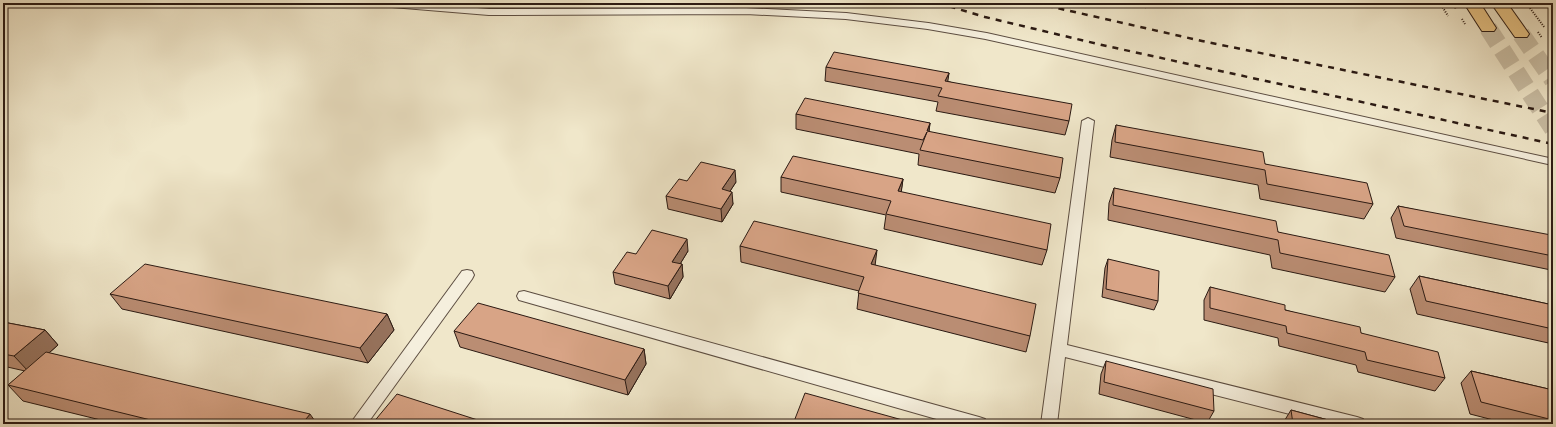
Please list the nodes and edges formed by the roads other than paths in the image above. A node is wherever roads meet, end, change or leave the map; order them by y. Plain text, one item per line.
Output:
1 (380, 3) edge
2 (1472, 3) edge
3 (1499, 3) edge
4 (1488, 28) tunnel mouth
5 (1521, 34) tunnel mouth
6 (1088, 121) dead end
7 (1553, 162) edge
8 (467, 275) dead end
9 (524, 296) dead end
10 (1059, 349) junction
11 (358, 424) edge
12 (979, 424) edge
13 (1049, 424) edge
14 (1357, 424) edge

1 - 7 lane
2 - 4 main road
3 - 5 main road
6 - 10 street
8 - 11 street
9 - 12 street
10 - 13 street
10 - 14 street

